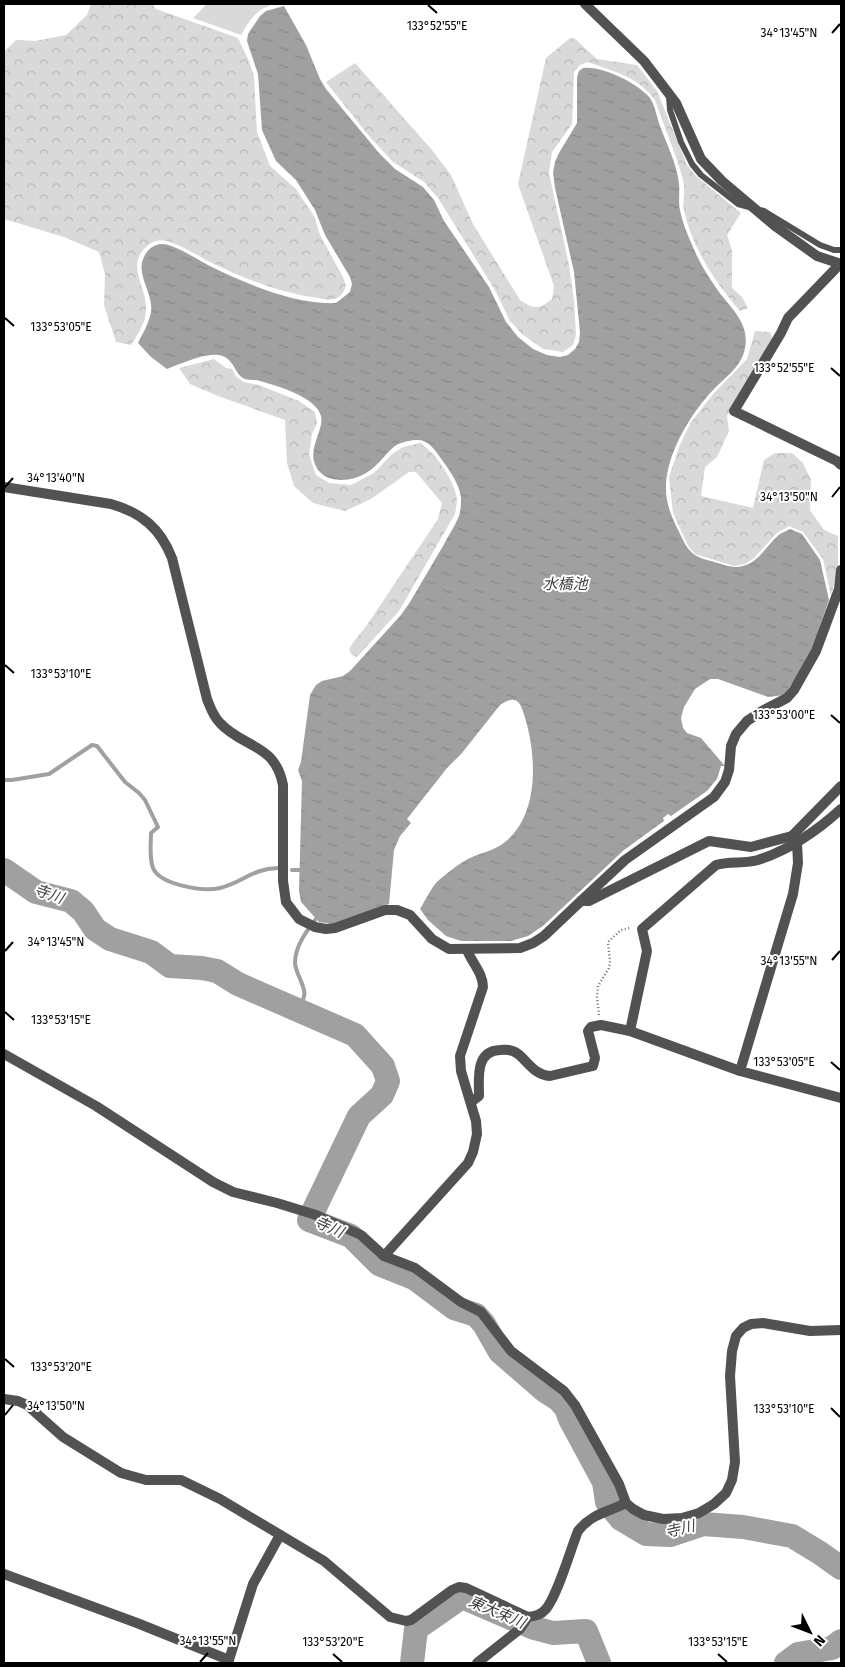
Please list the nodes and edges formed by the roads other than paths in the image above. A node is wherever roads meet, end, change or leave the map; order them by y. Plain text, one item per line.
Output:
1 (585, 4) edge
2 (755, 208) junction
3 (841, 250) edge
4 (841, 264) edge
5 (841, 465) edge
6 (4, 487) edge
7 (841, 570) edge
8 (838, 602) edge
9 (841, 786) edge
10 (841, 809) edge
11 (795, 840) junction
12 (581, 901) junction
13 (467, 950) junction
14 (630, 1031) junction
15 (4, 1054) edge
16 (740, 1071) junction
17 (841, 1098) edge
18 (471, 1102) junction
19 (384, 1256) junction
20 (841, 1330) edge
21 (4, 1400) edge
22 (618, 1507) junction
23 (280, 1535) junction
24 (4, 1574) edge
25 (524, 1622) junction
26 (229, 1662) edge
27 (477, 1663) edge

1 - 2 street
2 - 3 lane
2 - 4 street
4 - 5 street
6 - 13 street
7 - 8 street
8 - 12 street
9 - 11 street
10 - 11 street
11 - 12 street
11 - 14 street
11 - 16 street
12 - 13 street
13 - 18 street
14 - 16 street
14 - 18 street
15 - 19 street
16 - 17 street
18 - 19 street
19 - 22 street
20 - 22 street
21 - 23 street
22 - 25 street
23 - 25 street
23 - 26 street
24 - 26 street
25 - 27 street

